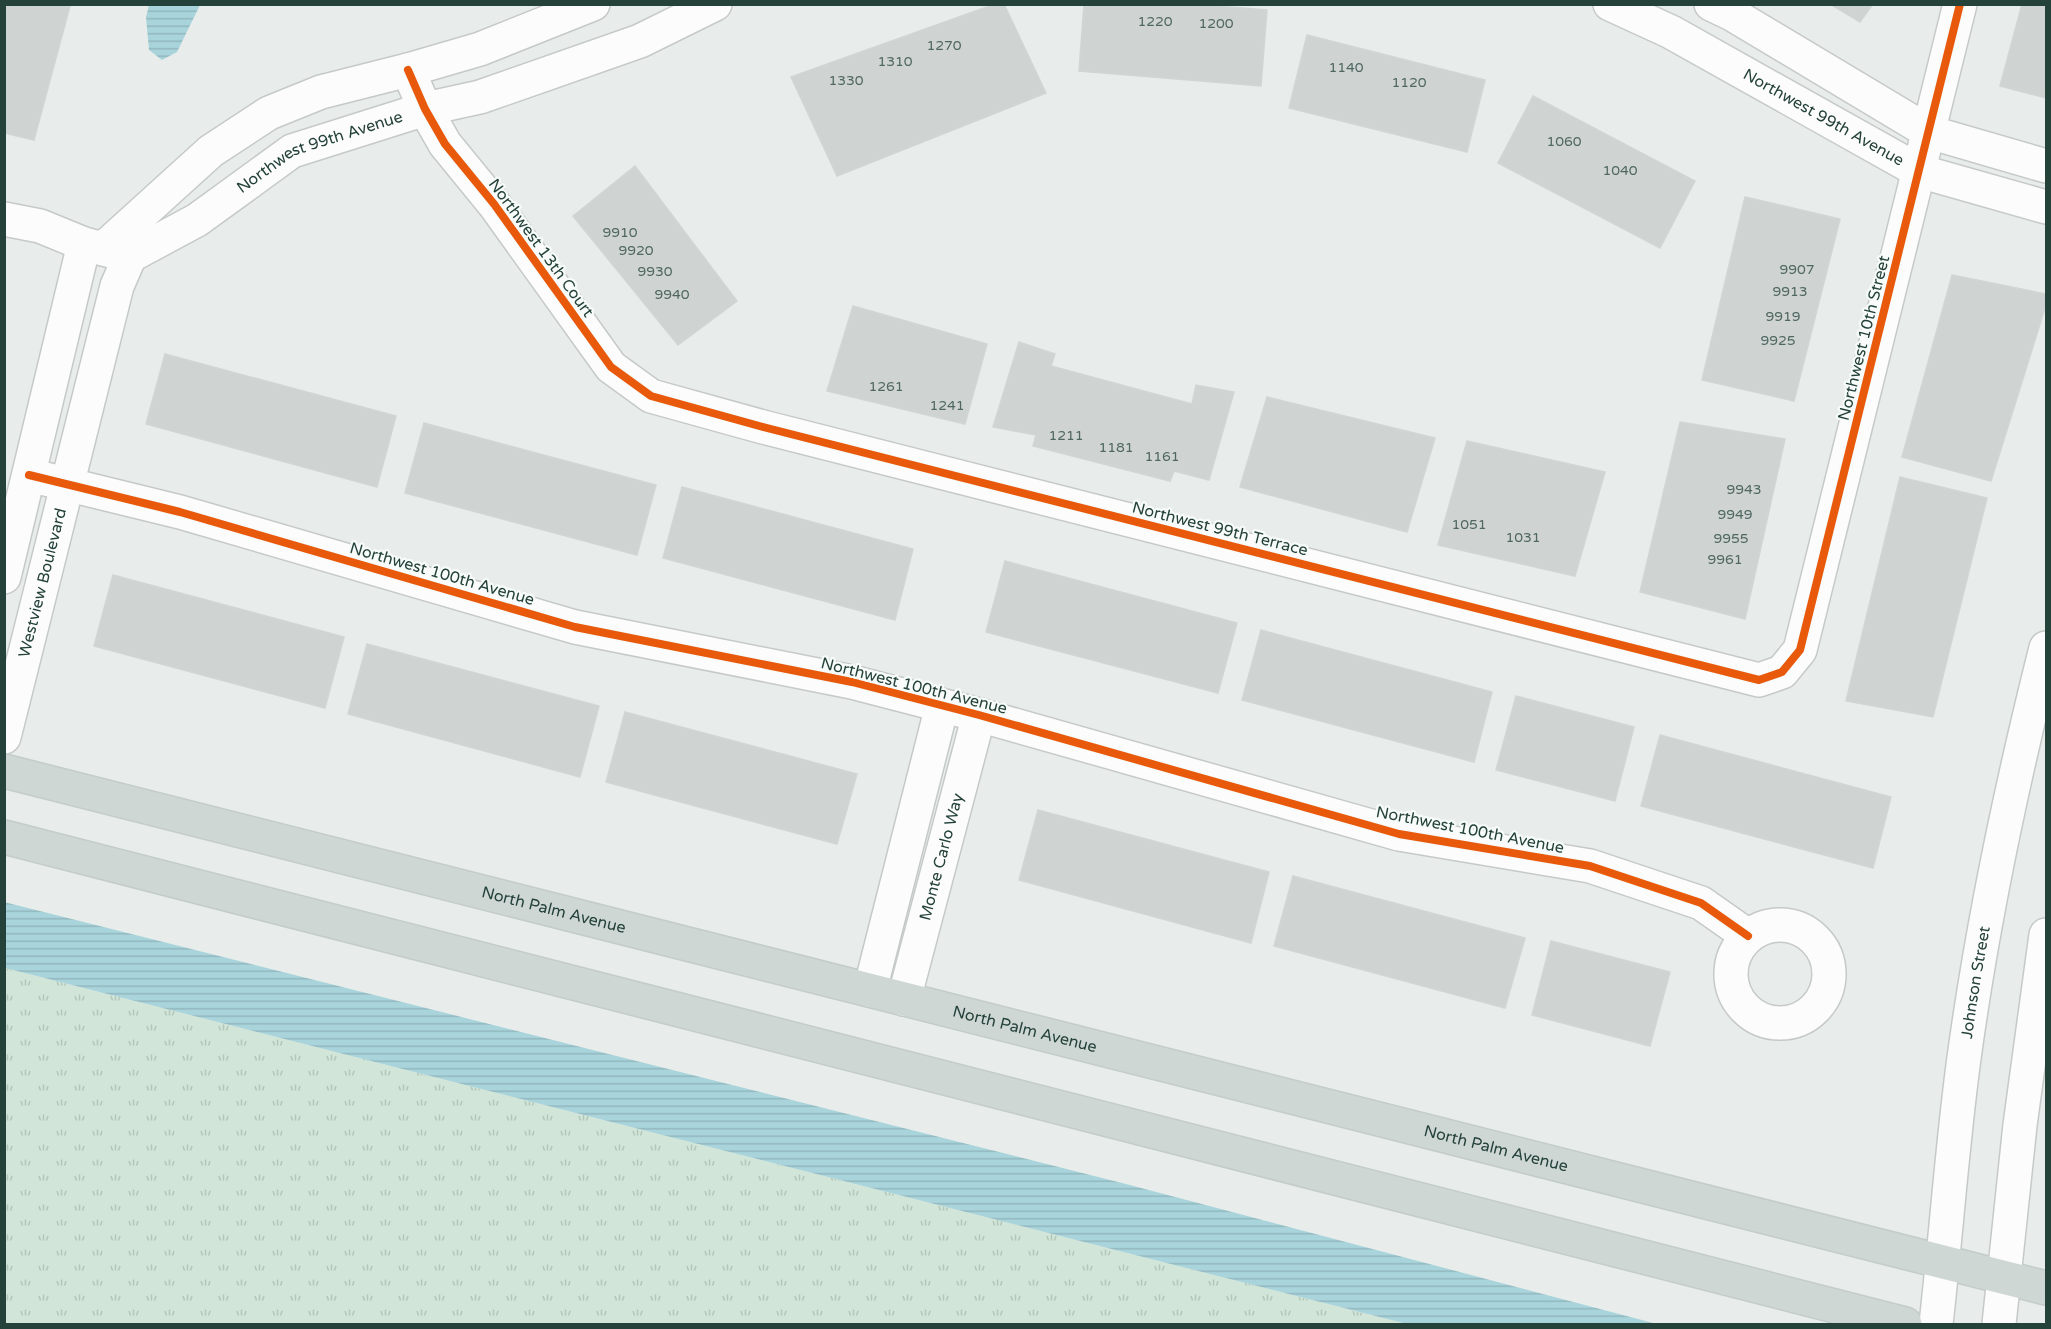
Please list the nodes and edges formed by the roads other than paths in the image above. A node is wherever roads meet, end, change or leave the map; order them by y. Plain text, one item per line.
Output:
1 (593, 4) edge
2 (715, 4) edge
3 (1610, 4) edge
4 (1711, 4) edge
5 (1960, 4) edge
6 (408, 70) junction
7 (424, 109) junction
8 (1929, 132) junction
9 (2046, 166) edge
10 (1919, 171) junction
11 (2046, 207) edge
12 (4, 219) edge
13 (106, 249) junction
14 (651, 396) joint
15 (29, 475) junction
16 (66, 485) junction
17 (4, 577) edge
18 (2046, 648) edge
19 (1782, 672) joint
20 (942, 706) junction
21 (979, 715) junction
22 (4, 737) edge
23 (4, 771) edge
24 (4, 837) edge
25 (2046, 935) edge
26 (1748, 936) dead end
27 (870, 990) junction
28 (904, 999) junction
29 (1944, 1261) junction
30 (2005, 1277) junction
31 (2046, 1288) edge
32 (1905, 1324) edge
33 (1936, 1324) edge
34 (1999, 1324) edge

1 - 6 street
2 - 7 street, Northwest 99th Avenue
3 - 10 street, Northwest 99th Avenue
4 - 8 street
5 - 8 street, Northwest 10th Street
6 - 7 street, Northwest 13th Court
6 - 13 street
7 - 13 street, Northwest 99th Avenue
7 - 14 street, Northwest 13th Court
8 - 9 street
8 - 10 street, Northwest 10th Street
10 - 11 street, Northwest 99th Avenue
10 - 19 street, Northwest 10th Street
12 - 13 street
13 - 15 street
13 - 16 street, Westview Boulevard
14 - 19 street, Northwest 99th Terrace
15 - 16 street, Northwest 100th Avenue
15 - 17 street
16 - 20 street, Northwest 100th Avenue
16 - 22 street, Westview Boulevard
18 - 29 street, Johnson Street
20 - 21 street, Northwest 100th Avenue
20 - 27 street
21 - 26 street, Northwest 100th Avenue
21 - 28 street, Monte Carlo Way
23 - 27 main road, North Palm Avenue
24 - 32 main road
25 - 30 street
27 - 28 main road, North Palm Avenue
28 - 29 main road, North Palm Avenue
29 - 30 main road, North Palm Avenue
29 - 33 street, Johnson Street
30 - 31 main road, North Palm Avenue
30 - 34 street

